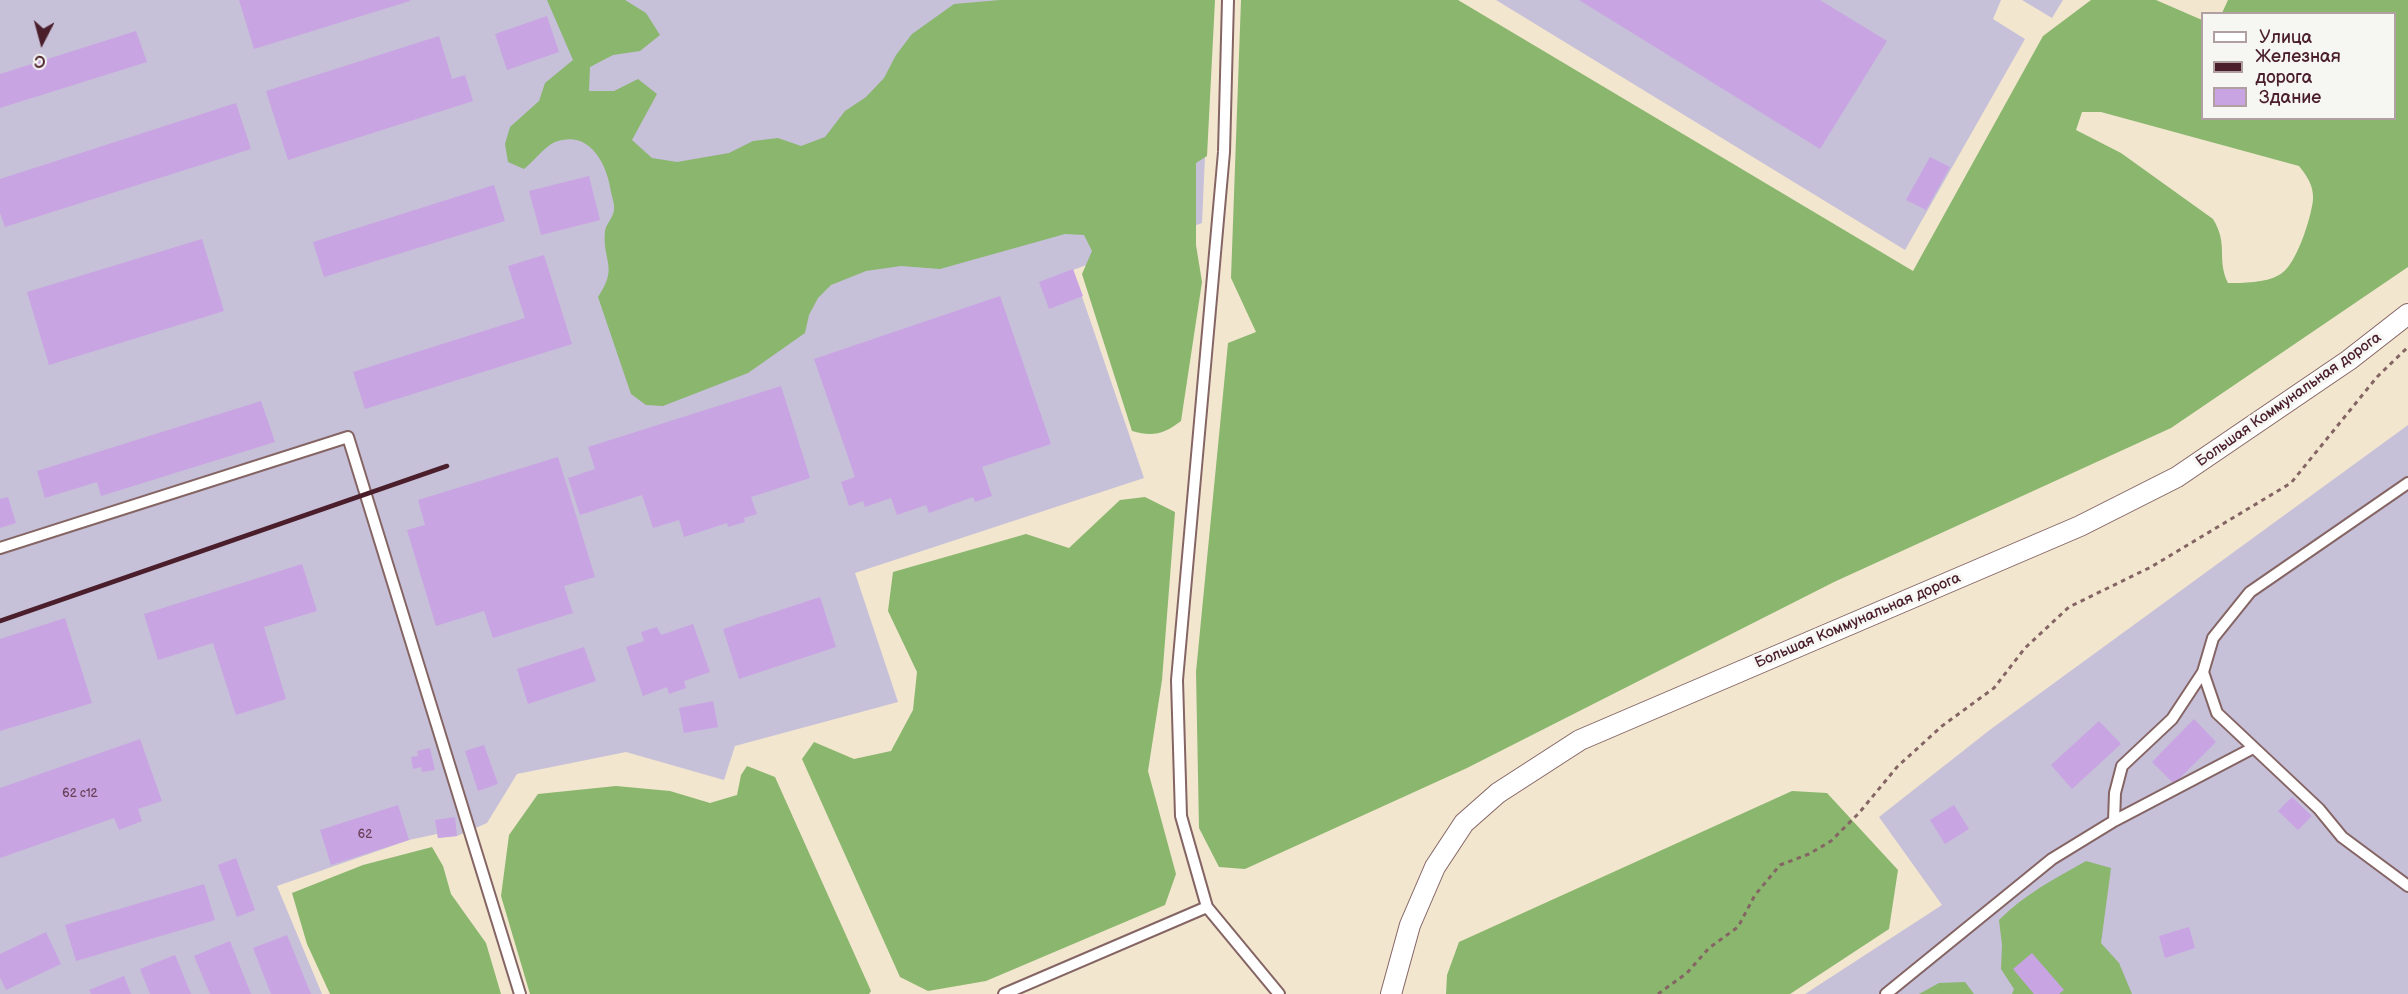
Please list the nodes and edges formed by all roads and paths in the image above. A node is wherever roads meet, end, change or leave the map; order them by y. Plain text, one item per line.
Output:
1 (1228, 0) edge
2 (2406, 320) edge
3 (2408, 346) edge
4 (2408, 483) edge
5 (0, 548) edge
6 (2203, 672) junction
7 (2253, 748) junction
8 (2114, 821) junction
9 (2408, 886) edge
10 (1207, 907) junction
11 (520, 994) edge
12 (1004, 994) edge
13 (1279, 994) edge
14 (1391, 994) edge
15 (1658, 994) edge
16 (1886, 994) edge

1 - 10 lane
2 - 14 street, Большая Коммунальная дорога
3 - 15 path
4 - 6 lane
5 - 11 lane
6 - 7 lane
6 - 8 lane
7 - 8 lane
7 - 9 lane
8 - 16 lane
10 - 12 lane
10 - 13 lane

